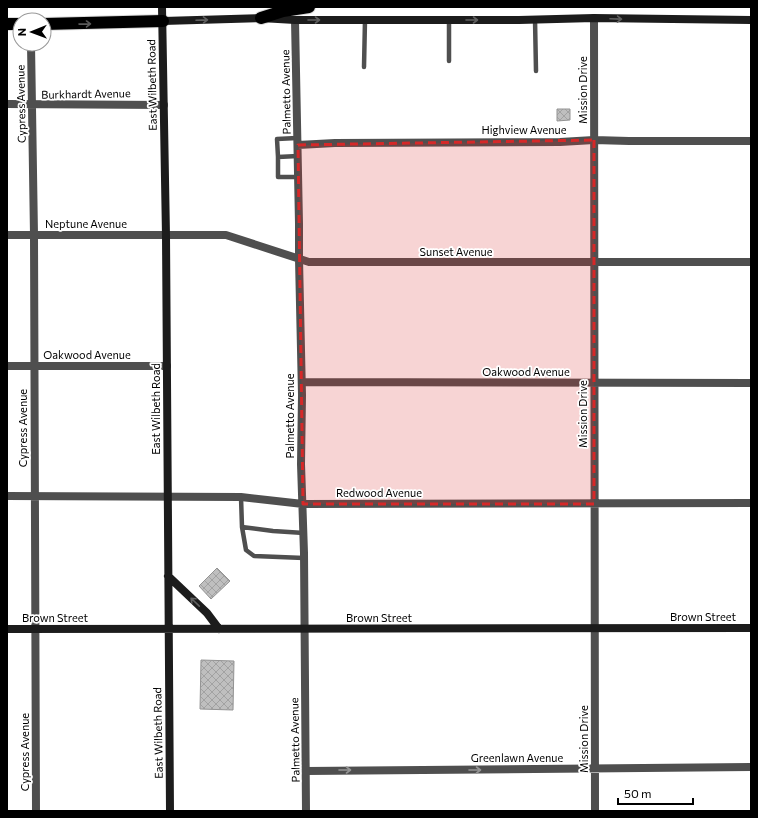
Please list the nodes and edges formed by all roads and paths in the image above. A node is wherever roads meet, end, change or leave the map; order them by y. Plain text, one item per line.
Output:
1 (162, 7) edge
2 (309, 7) edge
3 (262, 18) junction
4 (594, 18) junction
5 (534, 19) junction
6 (295, 20) junction
7 (365, 20) junction
8 (449, 20) junction
9 (751, 20) edge
10 (163, 21) junction
11 (52, 24) edge
12 (31, 52) edge
13 (449, 61) dead end
14 (364, 67) dead end
15 (536, 71) dead end
16 (7, 104) edge
17 (32, 105) junction
18 (164, 105) junction
19 (594, 140) junction
20 (298, 141) junction
21 (751, 141) edge
22 (278, 156) junction
23 (298, 156) junction
24 (298, 177) junction
25 (7, 235) edge
26 (34, 235) junction
27 (166, 236) junction
28 (299, 259) junction
29 (751, 262) edge
30 (594, 263) junction
31 (7, 366) edge
32 (34, 366) junction
33 (167, 366) junction
34 (302, 382) junction
35 (594, 383) junction
36 (751, 383) edge
37 (7, 496) edge
38 (34, 496) junction
39 (168, 496) junction
40 (241, 497) junction
41 (751, 503) edge
42 (303, 504) junction
43 (594, 504) junction
44 (242, 527) junction
45 (304, 533) junction
46 (304, 558) junction
47 (168, 576) junction
48 (751, 628) edge
49 (7, 629) edge
50 (35, 629) junction
51 (168, 629) junction
52 (219, 629) junction
53 (305, 629) junction
54 (594, 629) junction
55 (751, 767) edge
56 (595, 769) junction
57 (306, 770) junction
58 (36, 811) edge
59 (170, 811) edge
60 (306, 811) edge
61 (595, 811) edge

1 - 10 main road, East Wilbeth Road
2 - 3 highway
3 - 6 main road
10 -> 3 main road
4 - 5 main road
4 -> 9 main road
4 - 19 street, Mission Drive
8 -> 5 main road
5 - 15 lane
6 -> 7 main road
6 - 20 street, Palmetto Avenue
7 - 8 main road
7 - 14 lane
8 - 13 lane
11 -> 10 highway
10 - 18 main road, East Wilbeth Road
12 - 17 street, Cypress Avenue
16 - 17 street, Burkhardt Avenue
17 - 18 street, Burkhardt Avenue
17 - 26 street, Cypress Avenue
18 - 27 main road, East Wilbeth Road
19 - 20 street, Highview Avenue
19 - 21 street, Highview Avenue
19 - 30 street, Mission Drive
20 - 22 lane
20 - 23 street, Palmetto Avenue
22 - 23 lane
22 - 24 lane
23 - 24 street, Palmetto Avenue
24 - 28 street, Palmetto Avenue
25 - 26 street, Neptune Avenue
26 - 27 street, Neptune Avenue
26 - 32 street, Cypress Avenue
27 - 28 street, Sunset Avenue
27 - 33 main road, East Wilbeth Road
28 - 30 street, Sunset Avenue
28 - 34 street, Palmetto Avenue
29 - 30 street, Sunset Avenue
30 - 35 street, Mission Drive
31 - 32 street, Oakwood Avenue
32 - 33 street, Oakwood Avenue
32 - 38 street, Cypress Avenue
33 - 39 main road, East Wilbeth Road
34 - 35 street, Oakwood Avenue
34 - 42 street, Palmetto Avenue
35 - 36 street, Oakwood Avenue
35 - 43 street, Mission Drive
37 - 38 street, Redwood Avenue
38 - 39 street, Redwood Avenue
38 - 50 street, Cypress Avenue
39 - 40 street, Redwood Avenue
39 - 47 main road, East Wilbeth Road
40 - 42 street, Redwood Avenue
40 - 44 lane
41 - 43 street, Redwood Avenue
42 - 43 street, Redwood Avenue
42 - 45 street, Palmetto Avenue
43 - 54 street, Mission Drive
44 - 45 lane
44 - 46 lane
45 - 46 street, Palmetto Avenue
46 - 53 street, Palmetto Avenue
47 - 51 main road, East Wilbeth Road
52 -> 47 main road
48 - 54 main road, Brown Street
49 - 50 main road, Brown Street
50 - 51 main road, Brown Street
50 - 58 street, Cypress Avenue
51 - 52 main road, Brown Street
51 - 59 main road, East Wilbeth Road
52 - 53 main road, Brown Street
53 - 54 main road, Brown Street
53 - 57 street, Palmetto Avenue
54 - 56 street, Mission Drive
55 - 56 street, Greenlawn Avenue
57 -> 56 street, Greenlawn Avenue
56 - 61 street, Mission Drive
57 - 60 street, Palmetto Avenue

